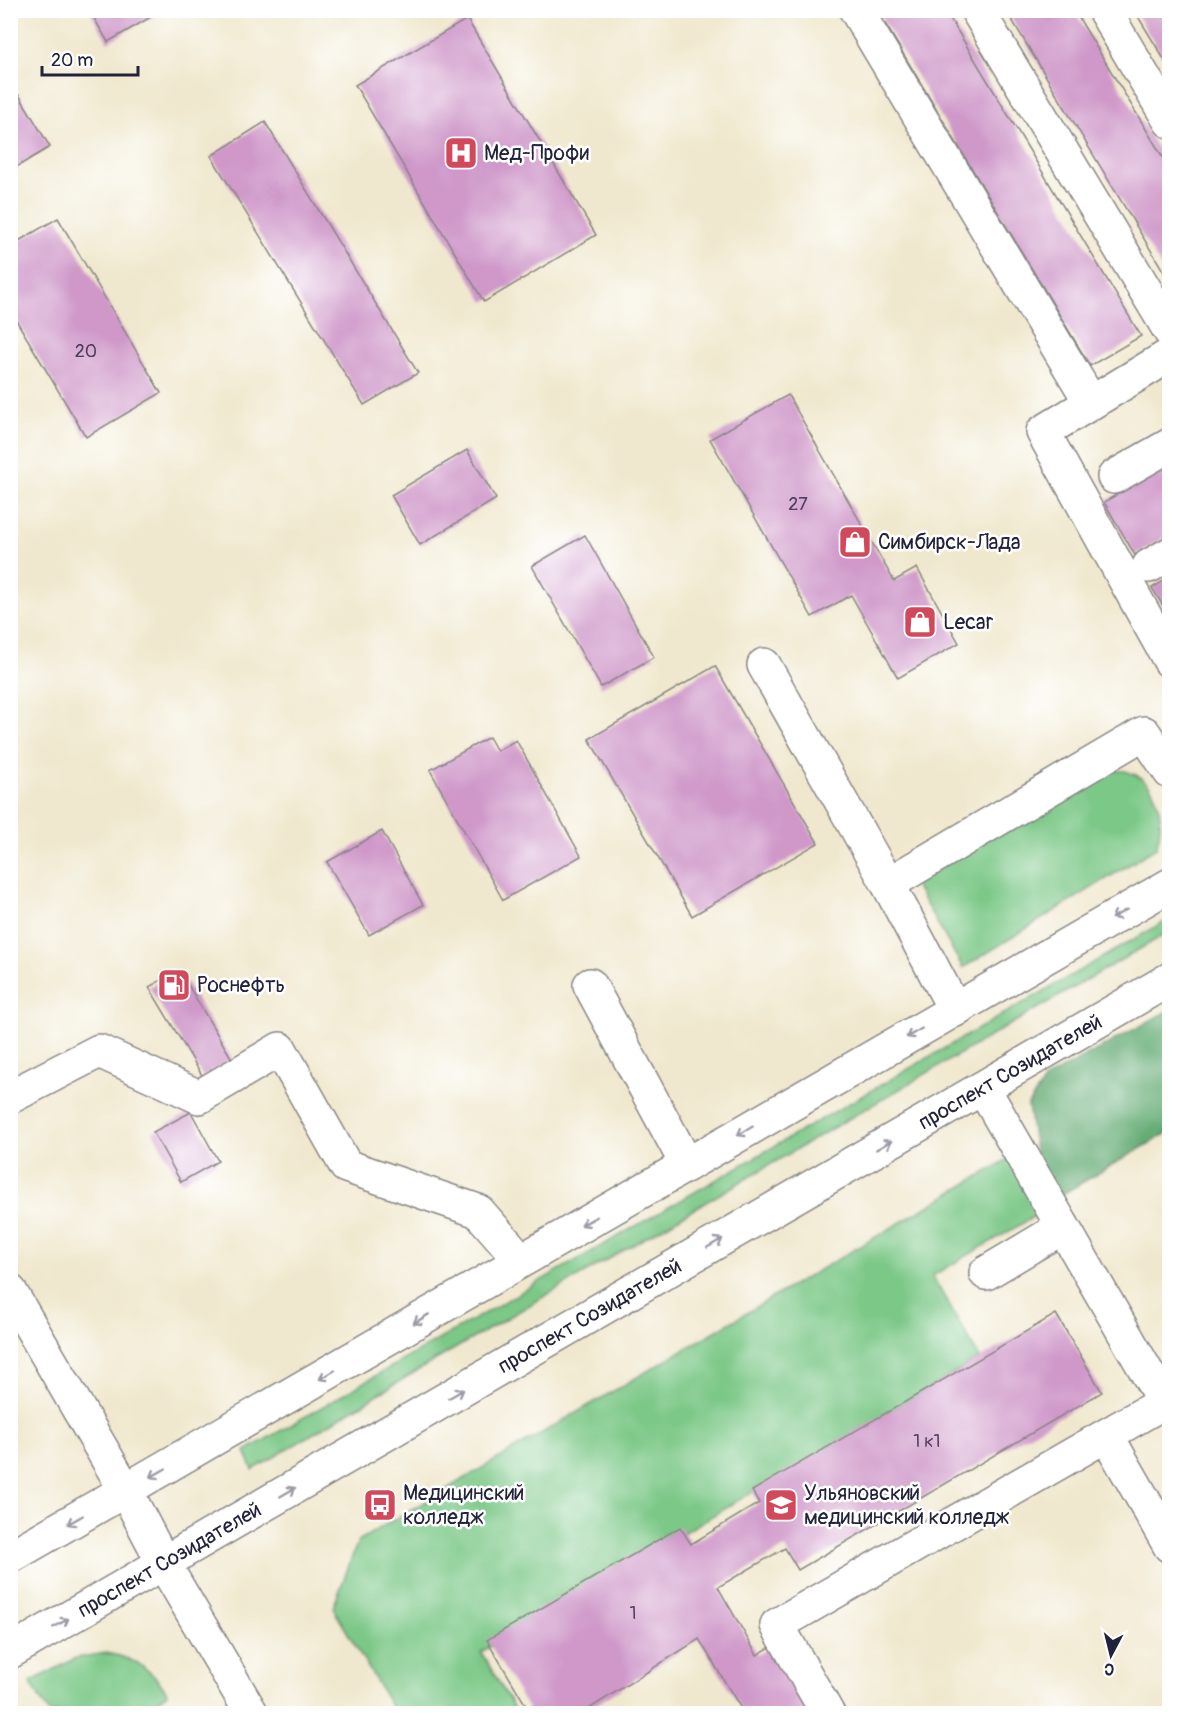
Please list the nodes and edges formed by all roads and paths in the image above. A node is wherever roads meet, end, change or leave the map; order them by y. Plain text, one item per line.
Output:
1 (856, 10) edge
2 (977, 10) edge
3 (1104, 10) edge
4 (1170, 121) edge
5 (1170, 331) edge
6 (1170, 355) edge
7 (1090, 401) junction
8 (1170, 445) edge
9 (1114, 477) dead end
10 (1170, 661) edge
11 (764, 665) dead end
12 (1170, 772) edge
13 (888, 884) junction
14 (1170, 885) edge
15 (1170, 979) edge
16 (590, 985) dead end
17 (955, 1010) junction
18 (983, 1088) junction
19 (10, 1097) edge
20 (687, 1165) junction
21 (1063, 1227) junction
22 (520, 1260) junction
23 (986, 1273) dead end
24 (10, 1291) edge
25 (1107, 1436) junction
26 (126, 1491) junction
27 (1170, 1546) edge
28 (10, 1557) edge
29 (164, 1564) junction
30 (10, 1652) edge
31 (252, 1713) edge
32 (828, 1713) edge

1 - 7 main road
2 - 5 main road
3 - 4 main road
6 - 7 main road
7 - 10 main road
8 - 9 main road
11 - 13 main road
12 - 13 main road
13 - 17 main road
14 -> 17 main road
15 - 18 main road, проспект Созидателей
16 - 20 main road
17 -> 20 main road
18 - 21 main road
29 -> 18 main road, проспект Созидателей
19 - 22 main road
20 -> 22 main road
21 - 23 main road
21 - 25 main road
22 -> 26 main road
24 - 26 main road
25 - 27 main road
25 - 32 main road
26 -> 28 main road
26 - 29 main road
30 -> 29 main road, проспект Созидателей
29 - 31 main road

